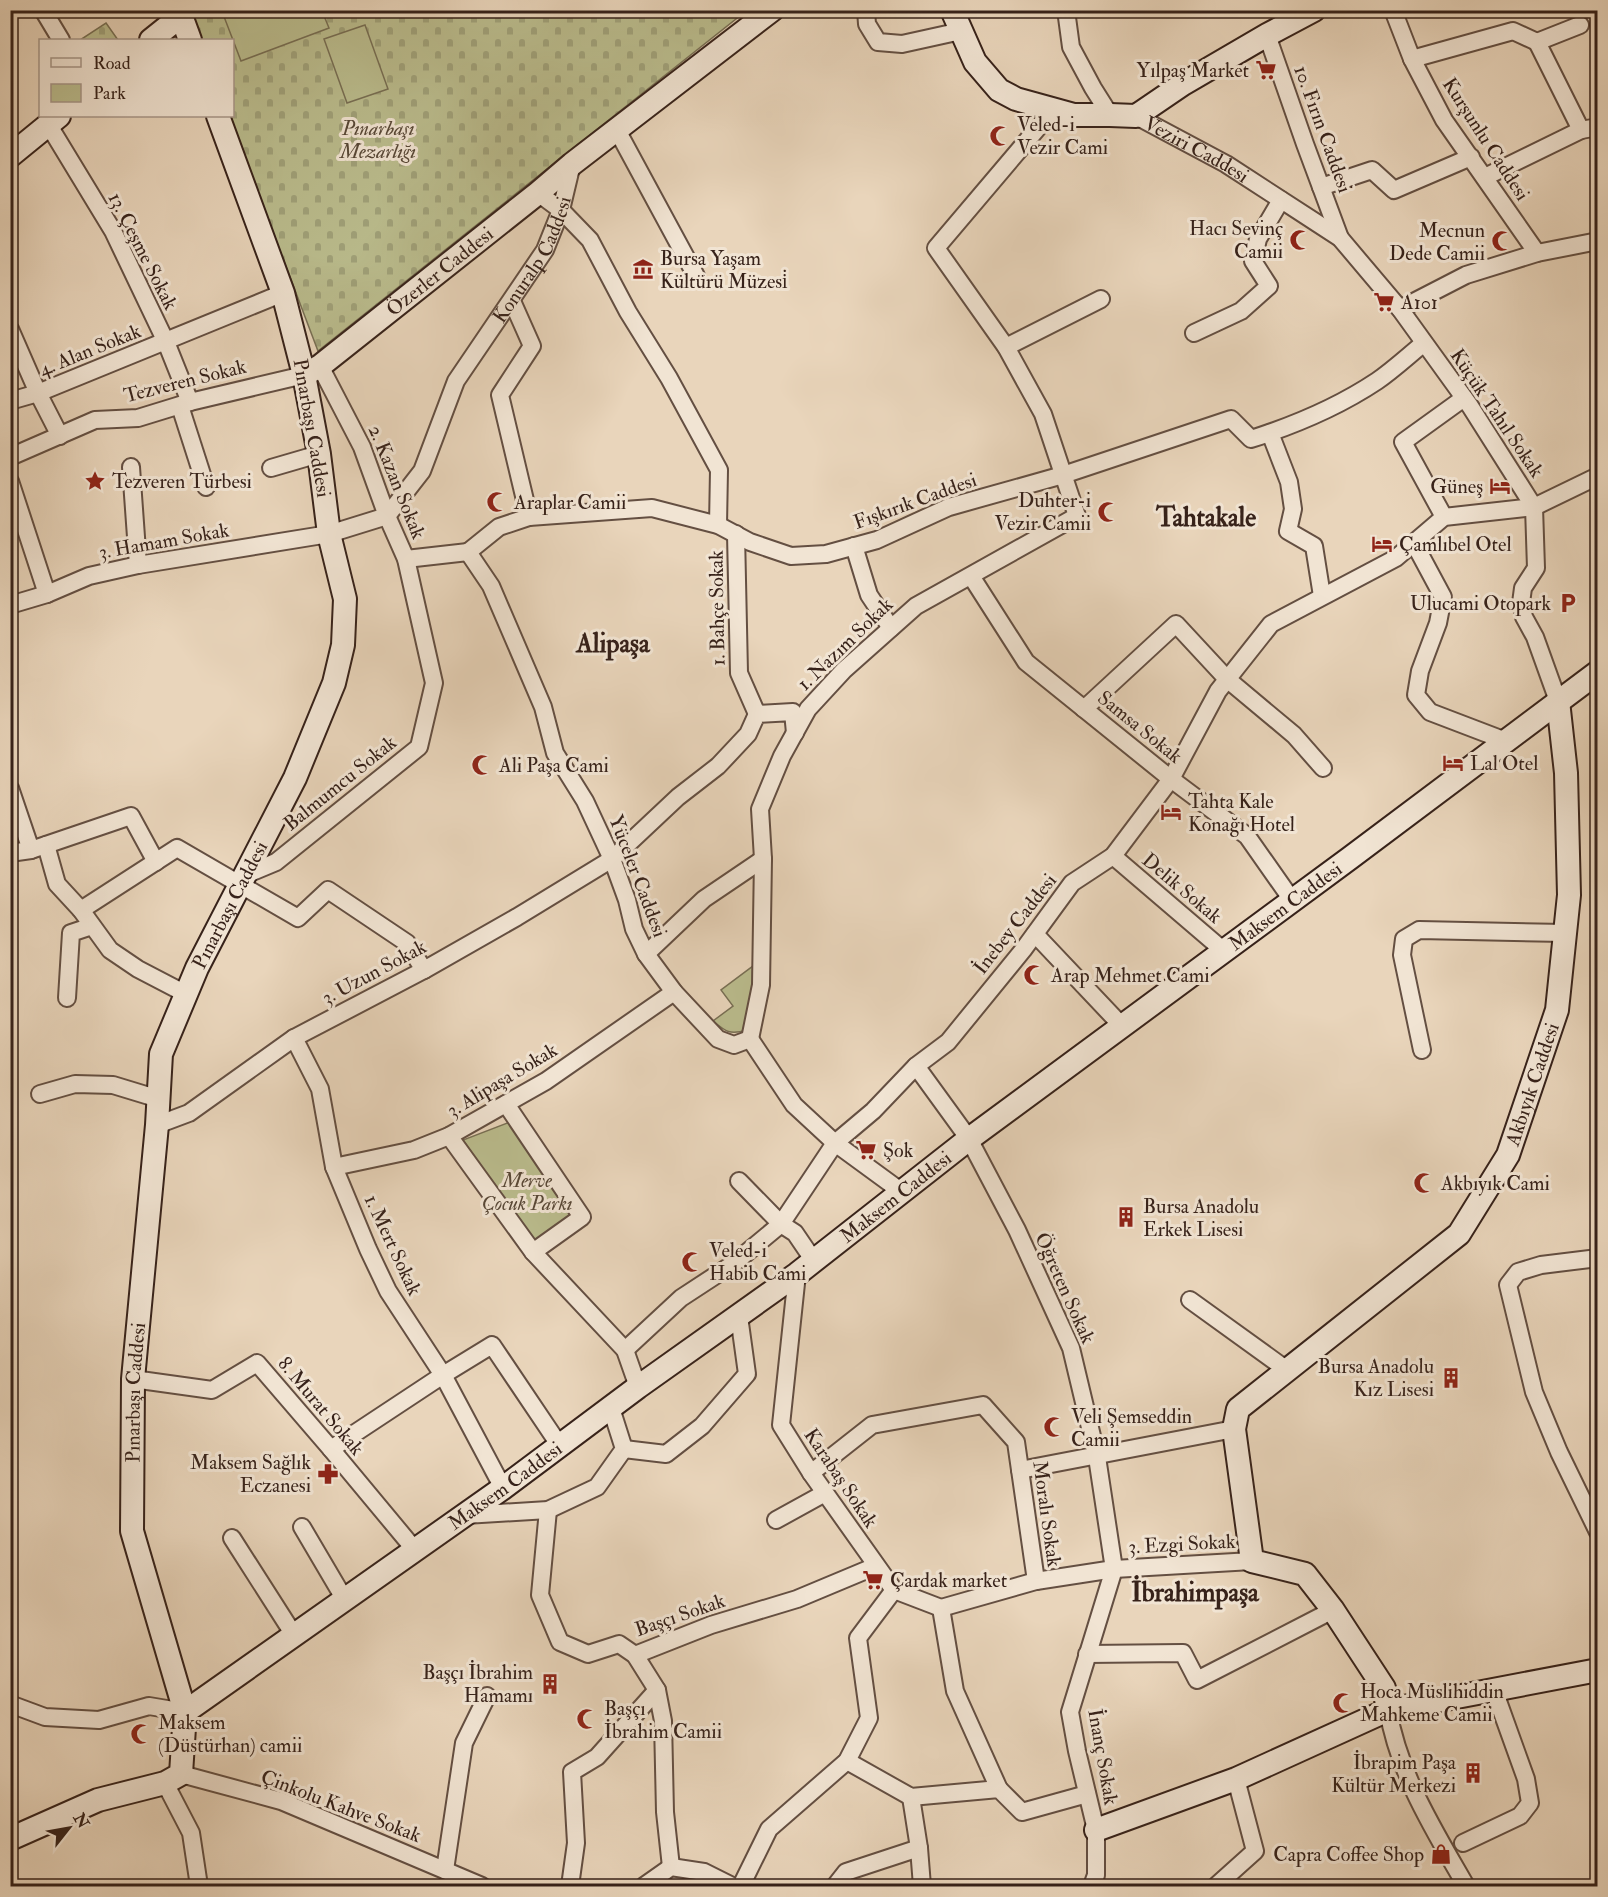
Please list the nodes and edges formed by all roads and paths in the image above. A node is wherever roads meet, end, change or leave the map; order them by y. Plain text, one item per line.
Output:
1 (43, 10) edge
2 (771, 10) edge
3 (866, 10) edge
4 (952, 10) edge
5 (1066, 10) edge
6 (1393, 10) edge
7 (180, 13) edge
8 (1296, 13) edge
9 (1580, 25) dead end
10 (961, 32) junction
11 (1267, 35) junction
12 (61, 39) edge
13 (152, 39) edge
14 (190, 39) edge
15 (1537, 42) junction
16 (1412, 59) junction
17 (1053, 110) junction
18 (1110, 115) junction
19 (1136, 116) junction
20 (218, 117) edge
21 (54, 120) edge
22 (1589, 128) edge
23 (617, 130) junction
24 (10, 156) edge
25 (1471, 157) junction
26 (572, 164) junction
27 (1485, 177) junction
28 (1321, 187) junction
29 (538, 193) junction
30 (1281, 200) junction
31 (561, 210) junction
32 (1340, 238) junction
33 (1598, 241) edge
34 (1537, 253) junction
35 (696, 276) dead end
36 (284, 293) junction
37 (1101, 299) dead end
38 (512, 301) junction
39 (1400, 309) junction
40 (10, 329) edge
41 (1194, 333) dead end
42 (166, 342) junction
43 (1424, 344) junction
44 (1006, 347) junction
45 (312, 370) junction
46 (38, 393) junction
47 (1464, 398) junction
48 (10, 401) edge
49 (185, 404) junction
50 (1270, 433) junction
51 (60, 436) junction
52 (319, 454) junction
53 (10, 457) edge
54 (131, 467) dead end
55 (271, 468) dead end
56 (1063, 475) junction
57 (1598, 476) edge
58 (10, 481) edge
59 (206, 487) dead end
60 (1534, 507) junction
61 (387, 516) junction
62 (529, 517) junction
63 (1444, 517) junction
64 (718, 525) junction
65 (330, 534) junction
66 (736, 534) junction
67 (1414, 543) junction
68 (854, 546) junction
69 (468, 552) junction
70 (406, 559) junction
71 (138, 565) junction
72 (971, 576) junction
73 (47, 594) junction
74 (1322, 596) junction
75 (10, 606) edge
76 (891, 628) junction
77 (1598, 672) edge
78 (1227, 679) junction
79 (1558, 701) junction
80 (1084, 709) junction
81 (757, 714) junction
82 (795, 733) junction
83 (1506, 741) junction
84 (1323, 768) dead end
85 (1171, 779) junction
86 (10, 788) edge
87 (38, 847) junction
88 (10, 853) edge
89 (1113, 856) junction
90 (612, 859) junction
91 (763, 859) junction
92 (156, 862) junction
93 (242, 880) junction
94 (1292, 900) junction
95 (81, 910) junction
96 (92, 926) junction
97 (1565, 933) junction
98 (1035, 934) junction
99 (1224, 951) junction
100 (646, 954) junction
101 (424, 970) junction
102 (674, 992) junction
103 (186, 994) junction
104 (67, 998) dead end
105 (1122, 1026) junction
106 (294, 1038) junction
107 (750, 1039) junction
108 (1422, 1050) dead end
109 (916, 1066) junction
110 (40, 1094) dead end
111 (159, 1099) junction
112 (506, 1104) junction
113 (157, 1125) junction
114 (449, 1136) junction
115 (969, 1138) junction
116 (835, 1143) junction
117 (334, 1167) junction
118 (739, 1180) dead end
119 (902, 1192) junction
120 (781, 1224) junction
121 (532, 1252) junction
122 (1598, 1258) edge
123 (806, 1268) junction
124 (1190, 1300) dead end
125 (739, 1316) junction
126 (625, 1350) junction
127 (1287, 1370) junction
128 (443, 1375) junction
129 (133, 1379) junction
130 (638, 1387) junction
131 (611, 1408) junction
132 (1234, 1430) junction
133 (560, 1446) junction
134 (331, 1449) junction
135 (624, 1449) junction
136 (1097, 1457) junction
137 (1020, 1470) junction
138 (811, 1473) junction
139 (503, 1488) junction
140 (825, 1493) junction
141 (548, 1510) junction
142 (465, 1515) junction
143 (776, 1520) dead end
144 (302, 1527) dead end
145 (1598, 1532) edge
146 (232, 1538) dead end
147 (415, 1550) junction
148 (1252, 1561) junction
149 (876, 1566) junction
150 (1114, 1569) junction
151 (1035, 1581) junction
152 (894, 1590) junction
153 (345, 1600) junction
154 (941, 1608) junction
155 (1333, 1610) junction
156 (294, 1635) junction
157 (1088, 1654) junction
158 (635, 1655) junction
159 (1598, 1670) edge
160 (657, 1690) junction
161 (1494, 1690) junction
162 (487, 1696) dead end
163 (10, 1704) edge
164 (1388, 1710) junction
165 (186, 1712) junction
166 (848, 1761) junction
167 (173, 1778) junction
168 (1236, 1779) junction
169 (999, 1789) junction
170 (1088, 1794) junction
171 (911, 1797) junction
172 (1096, 1830) junction
173 (10, 1839) edge
174 (1463, 1843) dead end
175 (919, 1848) junction
176 (671, 1867) junction
177 (445, 1870) junction
178 (200, 1887) edge
179 (483, 1887) edge
180 (570, 1887) edge
181 (644, 1887) edge
182 (732, 1887) edge
183 (741, 1887) edge
184 (835, 1887) edge
185 (922, 1887) edge
186 (1092, 1887) edge
187 (1216, 1887) edge
188 (1466, 1887) edge

1 - 12 street
2 - 23 main road
3 - 10 street
4 - 10 main road, Veziri Caddesi
5 - 18 street
6 - 16 street, Kurşunlu Caddesi
7 - 13 main road
7 - 14 main road
8 - 11 main road
9 - 15 street
10 - 17 main road, Veziri Caddesi
11 - 19 main road
11 - 28 street, 10. Fırın Caddesi
15 - 16 street
15 - 22 street
16 - 25 street, Kurşunlu Caddesi
17 - 18 main road, Veziri Caddesi
17 - 44 street
18 - 19 main road, Veziri Caddesi
19 - 30 street, Veziri Caddesi
20 - 36 main road, Pınarbaşı Caddesi
21 - 24 main road
21 - 42 street, 13. Çeşme Sokak
22 - 27 street
23 - 26 main road
23 - 35 street
25 - 27 street, Kurşunlu Caddesi
25 - 28 street
26 - 29 main road, Özerler Caddesi
26 - 31 street, Konuralp Caddesi
27 - 34 street, Kurşunlu Caddesi
28 - 32 street, 10. Fırın Caddesi
29 - 31 street
29 - 45 main road, Özerler Caddesi
30 - 32 street, Veziri Caddesi
30 - 41 street
31 - 38 street, Konuralp Caddesi
31 - 64 street
32 - 39 street, Veziri Caddesi
33 - 34 street
34 - 39 street
36 - 42 street, 4. Alan Sokak
36 - 45 main road, Pınarbaşı Caddesi
37 - 44 street
38 - 61 street, Konuralp Caddesi
38 - 62 street
39 - 43 street, Veziri Caddesi
40 - 46 street
42 - 46 street, 4. Alan Sokak
42 - 49 street, 13. Çeşme Sokak
43 - 47 street, Küçük Tahıl Sokak
43 - 50 street, Fışkırık Caddesi
44 - 56 street
45 - 49 street, Tezveren Sokak
45 - 52 main road, Pınarbaşı Caddesi
45 - 61 street, 2. Kazan Sokak
46 - 48 street, 4. Alan Sokak
46 - 51 street
47 - 60 street, Küçük Tahıl Sokak
47 - 63 street
49 - 51 street, Tezveren Sokak
49 - 59 street, 13. Çeşme Sokak
50 - 56 street, Fışkırık Caddesi
50 - 74 street
51 - 53 street, Tezveren Sokak
52 - 55 street
52 - 65 main road, Pınarbaşı Caddesi
54 - 71 street
56 - 68 street, Fışkırık Caddesi
56 - 72 street, 1. Nazım Sokak
57 - 60 street
58 - 73 street
60 - 63 street
60 - 79 street
61 - 65 street
61 - 70 street, 2. Kazan Sokak
62 - 64 street, Fışkırık Caddesi
62 - 69 street, Fışkırık Caddesi
63 - 67 street, İnebey Caddesi
64 - 66 street, Fışkırık Caddesi
65 - 71 street, 3. Hamam Sokak
65 - 93 main road, Pınarbaşı Caddesi
66 - 68 street, Fışkırık Caddesi
66 - 81 street, 1. Bahçe Sokak
67 - 74 street, İnebey Caddesi
67 - 83 street
68 - 76 street
69 - 70 street, 2. Kazan Sokak
69 - 90 street, Yüceler Caddesi
70 - 93 street, Balmumcu Sokak
71 - 73 street, 3. Hamam Sokak
72 - 76 street, 1. Nazım Sokak
72 - 80 street, Samsa Sokak
73 - 75 street, 3. Hamam Sokak
74 - 78 street, İnebey Caddesi
76 - 82 street, 1. Nazım Sokak
77 - 79 main road, Maksem Caddesi
78 - 80 street
78 - 84 street
78 - 85 street, İnebey Caddesi
79 - 83 main road, Maksem Caddesi
79 - 97 main road, Akbıyık Caddesi
80 - 85 street, Samsa Sokak
81 - 82 street
81 - 90 street, 3. Uzun Sokak
82 - 91 street, 1. Nazım Sokak
83 - 94 main road, Maksem Caddesi
85 - 89 street, İnebey Caddesi
85 - 94 street, Samsa Sokak
86 - 87 street
87 - 88 street
87 - 92 street
87 - 95 street
89 - 98 street, İnebey Caddesi
89 - 99 street, Delik Sokak
90 - 100 street, Yüceler Caddesi
90 - 101 street, 3. Uzun Sokak
91 - 100 street
91 - 107 street, 1. Nazım Sokak
92 - 93 street
92 - 95 street
93 - 101 street
93 - 103 main road, Pınarbaşı Caddesi
94 - 99 main road, Maksem Caddesi
95 - 96 street
96 - 103 street
96 - 104 street
97 - 108 street
97 - 127 main road, Akbıyık Caddesi
98 - 105 street
98 - 109 street, İnebey Caddesi
99 - 105 main road, Maksem Caddesi
100 - 102 street, Yüceler Caddesi
101 - 106 street, 3. Uzun Sokak
102 - 107 street, Yüceler Caddesi
102 - 112 street, 3. Alipaşa Sokak
103 - 111 main road, Pınarbaşı Caddesi
105 - 115 main road, Maksem Caddesi
106 - 113 street, 3. Uzun Sokak
106 - 117 street, 1. Mert Sokak
107 - 116 street
109 - 115 street, Öğreten Sokak
109 - 116 street, İnebey Caddesi
110 - 111 street
111 - 113 main road, Pınarbaşı Caddesi
112 - 114 street, 3. Alipaşa Sokak
112 - 121 street
113 - 129 main road, Pınarbaşı Caddesi
114 - 117 street, 3. Alipaşa Sokak
114 - 121 street
115 - 119 main road, Maksem Caddesi
115 - 136 street, Öğreten Sokak
116 - 119 street
116 - 120 street, İnebey Caddesi
117 - 128 street, 1. Mert Sokak
118 - 120 street
119 - 123 main road, Maksem Caddesi
120 - 123 street
120 - 126 street, İnebey Caddesi
121 - 126 street
122 - 145 street
123 - 125 main road, Maksem Caddesi
123 - 138 street, Karabaş Sokak
124 - 127 street
125 - 130 main road, Maksem Caddesi
125 - 135 street
126 - 130 street
127 - 132 main road, Akbıyık Caddesi
128 - 133 street
128 - 134 street
128 - 139 street, 1. Mert Sokak
129 - 134 street, 8. Murat Sokak
129 - 165 main road, Pınarbaşı Caddesi
130 - 131 main road, Maksem Caddesi
131 - 133 main road, Maksem Caddesi
131 - 135 street
132 - 136 street
132 - 148 main road
133 - 139 main road, Maksem Caddesi
134 - 147 street, 8. Murat Sokak
135 - 141 street
136 - 137 street
136 - 150 street, Öğreten Sokak
137 - 138 street, Moralı Sokak
137 - 151 street, Moralı Sokak
138 - 140 street, Karabaş Sokak
139 - 142 main road, Maksem Caddesi
140 - 143 street
140 - 149 street, Karabaş Sokak
141 - 142 street
141 - 158 street, Başçı Sokak
142 - 147 main road, Maksem Caddesi
144 - 153 street
146 - 156 street
147 - 153 main road, Maksem Caddesi
148 - 150 street, 3. Ezgi Sokak
148 - 155 main road
149 - 152 street, Karabaş Sokak
149 - 158 street, Başçı Sokak
150 - 151 street, 3. Ezgi Sokak
150 - 157 street, İnanç Sokak
151 - 154 street
152 - 154 street
152 - 166 street
153 - 156 main road, Maksem Caddesi
154 - 169 street
155 - 157 street
155 - 164 main road
156 - 165 main road, Maksem Caddesi
157 - 170 street, İnanç Sokak
158 - 160 street
159 - 161 main road
160 - 176 street
160 - 180 street
161 - 164 main road
161 - 174 street
162 - 177 street
163 - 165 street
164 - 168 main road
164 - 188 street
165 - 167 main road
166 - 171 street
166 - 183 street
167 - 173 main road
167 - 177 street, Çinkolu Kahve Sokak
167 - 178 street
168 - 172 main road
168 - 187 street
169 - 170 street
169 - 171 street
170 - 172 street, İnanç Sokak
171 - 175 street
172 - 186 street, İnanç Sokak
175 - 184 street
175 - 185 street
176 - 181 street
176 - 182 street
177 - 179 street, Çinkolu Kahve Sokak

